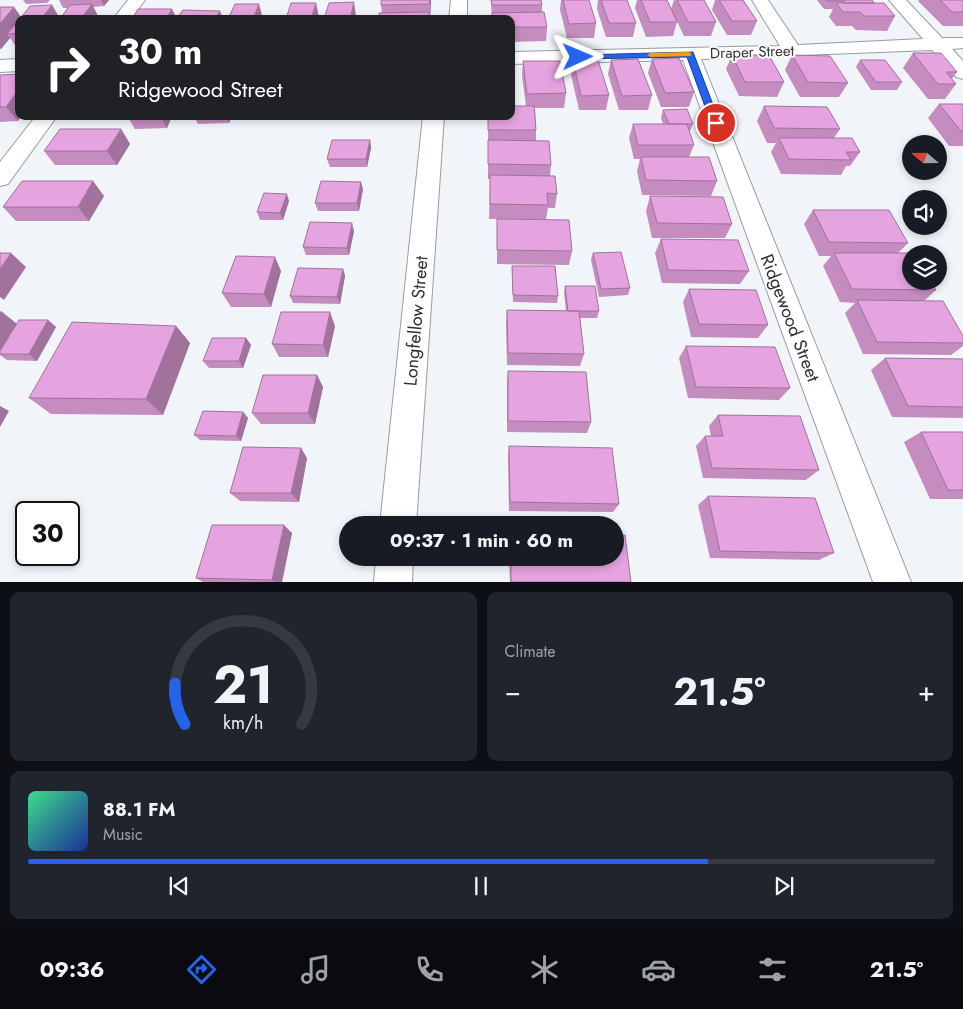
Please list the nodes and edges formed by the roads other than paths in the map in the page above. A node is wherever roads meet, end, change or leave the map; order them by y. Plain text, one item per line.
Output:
1 (137, 0) edge
2 (459, 0) edge
3 (760, 0) edge
4 (897, 0) edge
5 (125, 15) edge
6 (458, 15) edge
7 (963, 43) edge
8 (937, 44) junction
9 (793, 51) junction
10 (690, 54) junction
11 (515, 58) edge
12 (15, 65) edge
13 (0, 66) edge
14 (963, 73) edge
15 (44, 120) edge
16 (434, 120) edge
17 (0, 178) edge
18 (399, 516) edge
19 (394, 566) edge
20 (393, 582) edge
21 (892, 582) edge

1 - 5 street
2 - 6 street
3 - 9 street
4 - 8 street
7 - 8 street, Draper Street
8 - 9 street, Draper Street
8 - 14 street
9 - 10 street, Draper Street
10 - 11 street, Draper Street
10 - 21 street, Ridgewood Street
12 - 13 street
15 - 17 street
16 - 18 street, Longfellow Street
19 - 20 street

